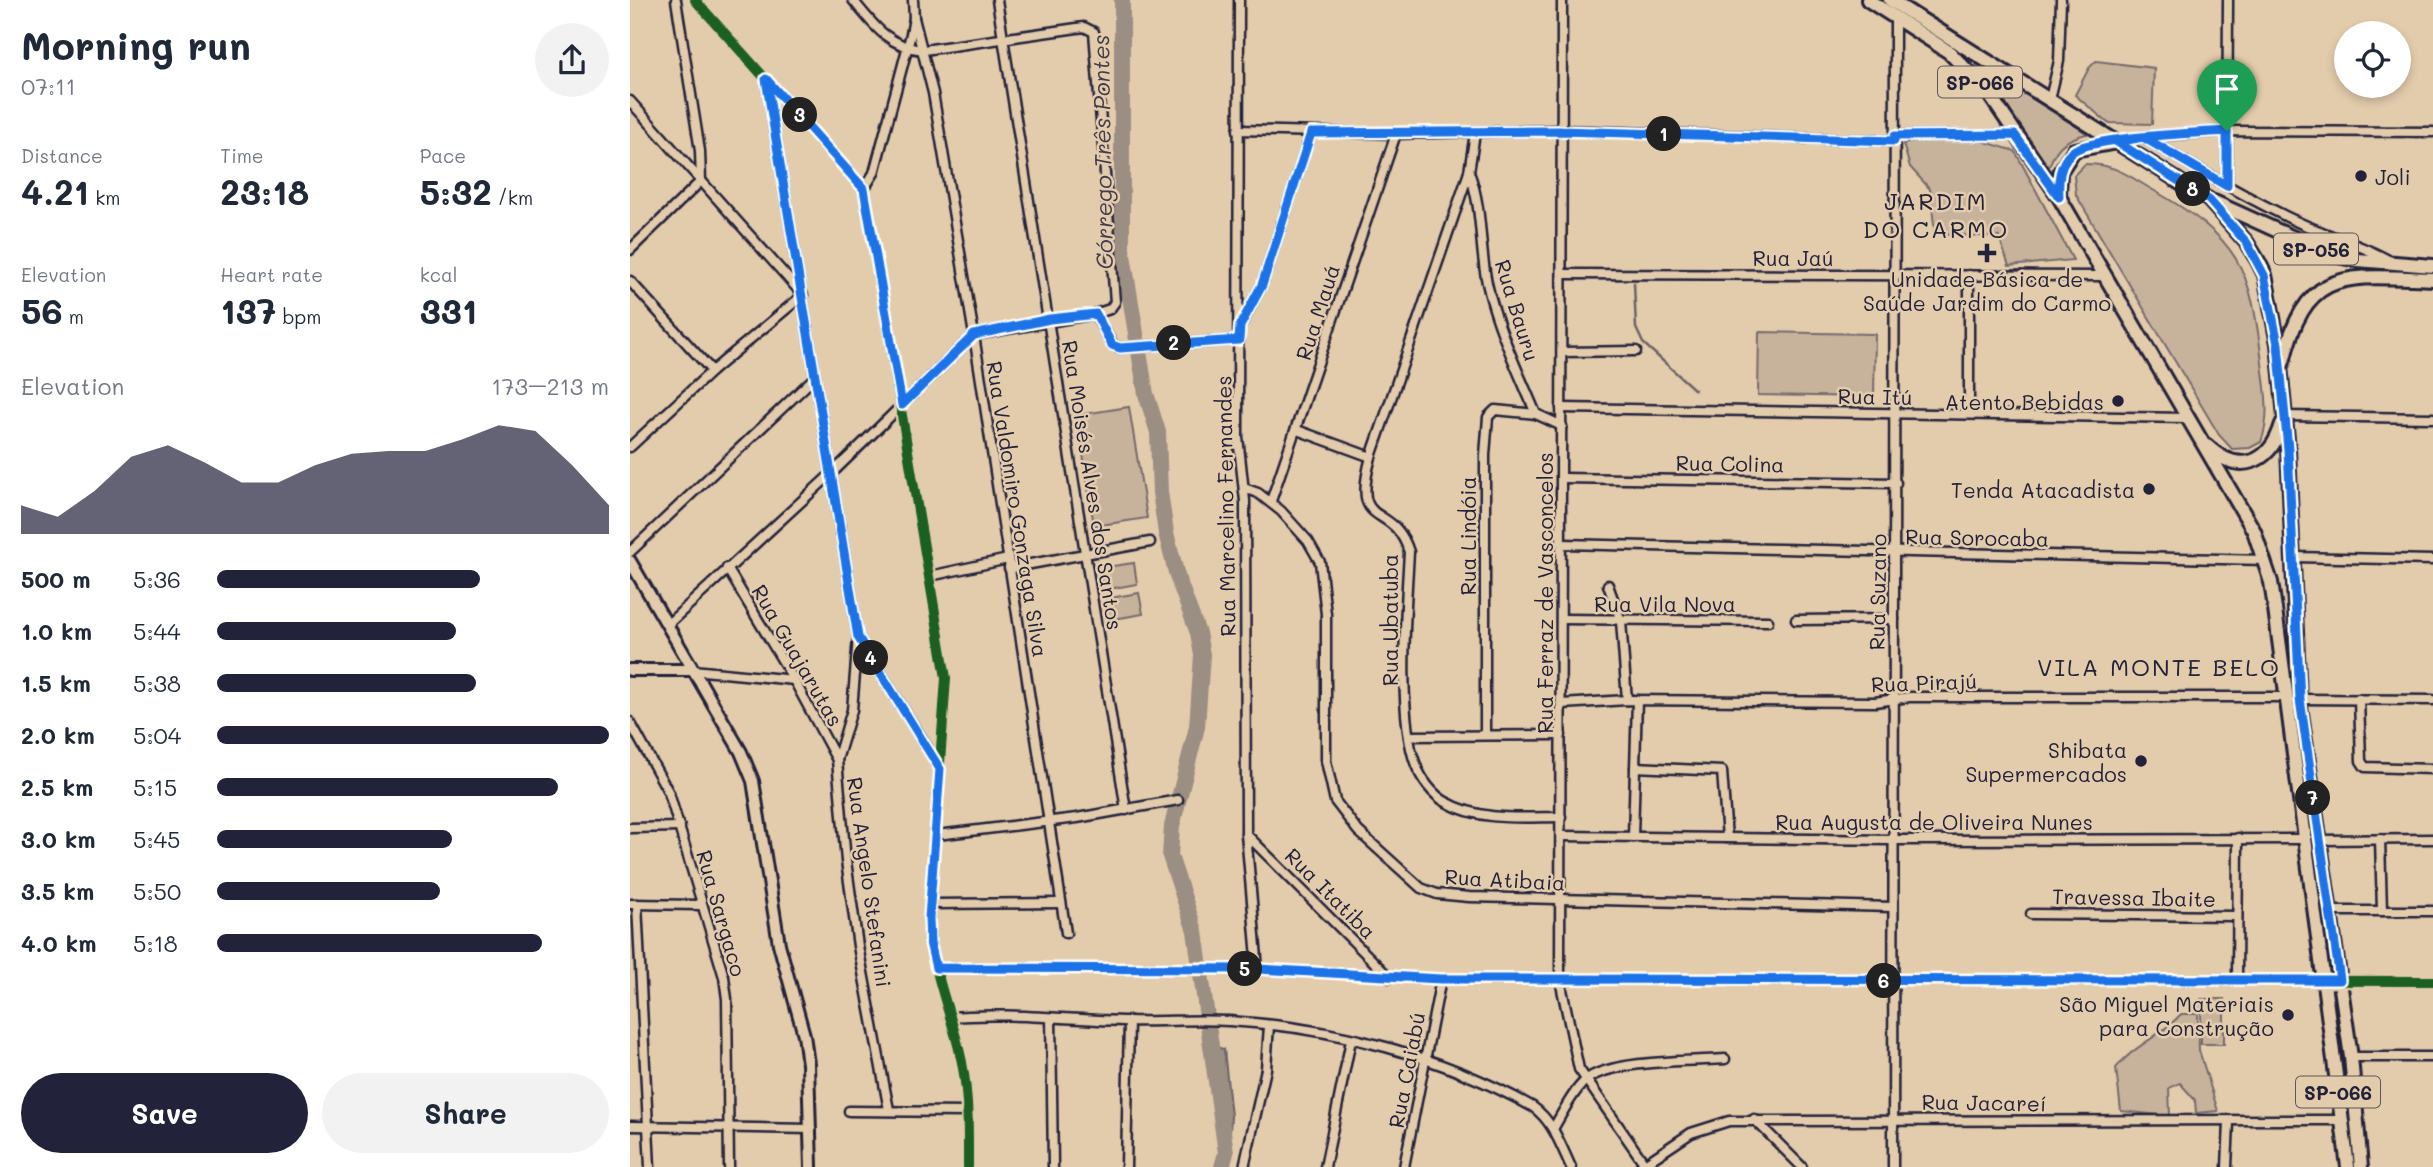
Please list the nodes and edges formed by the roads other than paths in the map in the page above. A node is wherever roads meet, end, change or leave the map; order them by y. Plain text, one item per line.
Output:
1 (676, 0) edge
2 (695, 0) edge
3 (853, 0) edge
4 (913, 0) edge
5 (997, 0) edge
6 (1239, 0) edge
7 (1562, 0) edge
8 (1868, 0) edge
9 (2061, 0) edge
10 (2228, 0) edge
11 (1894, 5) edge
12 (914, 18) junction
13 (1003, 38) junction
14 (906, 49) junction
15 (924, 50) junction
16 (766, 79) junction
17 (2050, 99) junction
18 (630, 101) edge
19 (1238, 130) junction
20 (1560, 131) junction
21 (2227, 131) junction
22 (2433, 132) edge
23 (1311, 133) junction
24 (1475, 133) junction
25 (1396, 134) junction
26 (2015, 135) junction
27 (2143, 137) junction
28 (1894, 139) junction
29 (2117, 142) junction
30 (1469, 172) junction
31 (701, 181) junction
32 (2227, 186) junction
33 (864, 189) junction
34 (2059, 197) junction
35 (2209, 200) junction
36 (630, 250) edge
37 (2394, 264) junction
38 (2433, 266) edge
39 (1563, 274) junction
40 (1894, 275) junction
41 (1969, 275) junction
42 (2106, 276) junction
43 (2433, 279) edge
44 (630, 281) edge
45 (803, 295) junction
46 (1096, 314) junction
47 (1050, 319) junction
48 (1240, 326) junction
49 (974, 335) junction
50 (1239, 340) junction
51 (1636, 351) dead end
52 (1563, 352) junction
53 (712, 371) junction
54 (2281, 372) junction
55 (814, 378) junction
56 (902, 405) junction
57 (1561, 408) junction
58 (1536, 414) junction
59 (1895, 414) junction
60 (1969, 414) junction
61 (2188, 418) junction
62 (2283, 418) junction
63 (2433, 418) edge
64 (1562, 426) junction
65 (1297, 430) junction
66 (2200, 439) junction
67 (630, 447) edge
68 (1371, 457) junction
69 (830, 475) junction
70 (1562, 478) junction
71 (1896, 484) junction
72 (1244, 488) junction
73 (1271, 500) junction
74 (1150, 542) dead end
75 (1562, 544) junction
76 (630, 552) edge
77 (1895, 553) junction
78 (1087, 556) junction
79 (2294, 557) junction
80 (2265, 560) junction
81 (2433, 560) edge
82 (630, 561) edge
83 (1008, 563) junction
84 (727, 568) junction
85 (930, 576) junction
86 (1608, 585) dead end
87 (1562, 619) junction
88 (1894, 619) junction
89 (1796, 620) dead end
90 (1621, 621) junction
91 (1768, 621) dead end
92 (667, 625) junction
93 (858, 637) junction
94 (630, 670) edge
95 (693, 670) junction
96 (794, 680) junction
97 (2293, 698) junction
98 (1894, 699) junction
99 (2359, 699) junction
100 (2433, 699) edge
101 (1627, 700) junction
102 (1637, 701) junction
103 (1562, 704) junction
104 (630, 722) edge
105 (1485, 735) junction
106 (1561, 735) junction
107 (1409, 736) junction
108 (630, 746) edge
109 (643, 746) junction
110 (837, 760) junction
111 (1636, 767) junction
112 (940, 769) junction
113 (2433, 769) edge
114 (1178, 800) dead end
115 (1126, 810) junction
116 (1561, 817) junction
117 (1048, 822) junction
118 (680, 827) junction
119 (630, 828) edge
120 (1246, 834) junction
121 (937, 835) junction
122 (1561, 836) junction
123 (1633, 837) junction
124 (1727, 838) junction
125 (2238, 838) junction
126 (2380, 838) junction
127 (2433, 839) edge
128 (1894, 840) junction
129 (2312, 840) junction
130 (1561, 900) junction
131 (1060, 903) junction
132 (634, 904) edge
133 (930, 904) junction
134 (700, 905) junction
135 (1893, 907) junction
136 (2330, 911) junction
137 (2382, 911) junction
138 (2433, 911) edge
139 (2031, 914) dead end
140 (2237, 916) junction
141 (1066, 933) dead end
142 (936, 968) junction
143 (1258, 969) junction
144 (1391, 978) junction
145 (1441, 979) junction
146 (1560, 980) junction
147 (2237, 980) junction
148 (2340, 980) junction
149 (1892, 981) junction
150 (2324, 981) junction
151 (2433, 981) edge
152 (949, 1017) junction
153 (1051, 1018) junction
154 (1129, 1021) junction
155 (1269, 1025) junction
156 (1351, 1040) junction
157 (2351, 1057) junction
158 (2433, 1057) edge
159 (1427, 1059) junction
160 (1725, 1059) dead end
161 (1585, 1080) junction
162 (889, 1110) junction
163 (849, 1111) dead end
164 (968, 1112) junction
165 (1891, 1118) junction
166 (1754, 1119) junction
167 (2341, 1120) junction
168 (2229, 1122) junction
169 (630, 1126) edge
170 (650, 1126) junction
171 (729, 1129) junction
172 (811, 1129) junction
173 (1553, 1129) junction
174 (1642, 1165) edge
175 (650, 1167) edge
176 (729, 1167) edge
177 (811, 1167) edge
178 (968, 1167) edge
179 (1053, 1167) edge
180 (1126, 1167) edge
181 (1244, 1167) edge
182 (1325, 1167) edge
183 (1404, 1167) edge
184 (1571, 1167) edge
185 (1802, 1167) edge
186 (1893, 1167) edge
187 (2227, 1167) edge
188 (2348, 1167) edge
189 (2361, 1167) edge

1 - 31 street
2 - 16 street
3 - 14 street
4 - 12 street
5 - 13 street, Rua Moisés Alves dos Santos
6 - 19 street, Rua Marcelino Fernandes
7 - 20 street, Rua Ferraz de Vasconcelos
8 - 11 main road, SP-066
9 - 17 street
10 - 21 street
11 - 17 main road, SP-066
11 - 26 main road, SP-066
11 - 28 street, Rua Suzano
12 - 14 street
12 - 15 street, Rua Valdomiro Gonzaga Silva
13 - 15 street
13 - 46 street
13 - 47 street, Rua Moisés Alves dos Santos
14 - 15 street
14 - 33 street
15 - 49 street, Rua Valdomiro Gonzaga Silva
16 - 33 street
16 - 45 street, Rua Angelo Stefanini
17 - 29 main road, SP-066
18 - 31 street
19 - 23 street
19 - 48 street, Rua Marcelino Fernandes
20 - 24 street
20 - 28 street
20 - 39 street, Rua Ferraz de Vasconcelos
21 - 22 street
21 - 27 street
21 - 32 street
23 - 25 street
23 - 48 street
24 - 25 street
24 - 30 street, Rua Ubatuba
25 - 65 street, Rua Mauá
26 - 28 street
26 - 34 main road, SP-066
27 - 29 street
27 - 32 street
28 - 40 street, Rua Suzano
29 - 34 main road
29 - 35 main road, SP-056
30 - 58 street, Rua Bauru
30 - 68 street, Rua Ubatuba
31 - 36 street
31 - 45 street
32 - 37 street
33 - 56 street
34 - 42 main road
35 - 37 main road, SP-056
35 - 54 main road, SP-056
37 - 38 main road, SP-056
39 - 40 street, Rua Jaú
39 - 52 street, Rua Ferraz de Vasconcelos
40 - 41 street, Rua Jaú
40 - 59 street, Rua Suzano
41 - 42 street, Rua Jaú
41 - 60 street
42 - 61 main road
43 - 54 main road, SP-056
44 - 53 street
45 - 53 street
45 - 55 street, Rua Angelo Stefanini
46 - 47 street
46 - 50 street
47 - 49 street
47 - 78 street, Rua Moisés Alves dos Santos
48 - 50 street, Rua Marcelino Fernandes
49 - 56 street
49 - 83 street, Rua Valdomiro Gonzaga Silva
50 - 72 street, Rua Marcelino Fernandes
51 - 52 street
52 - 57 street, Rua Ferraz de Vasconcelos
53 - 67 street
54 - 62 main road, SP-056
55 - 69 street, Rua Angelo Stefanini
55 - 76 street
56 - 69 street
56 - 85 street
57 - 59 street, Rua Itú
57 - 64 street, Rua Ferraz de Vasconcelos
58 - 64 street, Rua Lindóia
58 - 105 street, Rua Lindóia
59 - 60 street, Rua Itú
59 - 71 street, Rua Suzano
60 - 61 street, Rua Itú
61 - 66 main road
62 - 63 street
62 - 66 main road
62 - 79 main road, SP-066
64 - 70 street, Rua Ferraz de Vasconcelos
65 - 68 street
65 - 73 street, Rua Mauá
66 - 80 main road, SP-066
68 - 107 street, Rua Ubatuba
69 - 84 street
69 - 93 street, Rua Angelo Stefanini
70 - 71 street, Rua Colina
70 - 75 street, Rua Ferraz de Vasconcelos
71 - 77 street, Rua Suzano
72 - 73 street, Rua Atibaia
72 - 120 street, Rua Marcelino Fernandes
73 - 130 street, Rua Atibaia
74 - 78 street
75 - 77 street, Rua Sorocaba
75 - 87 street, Rua Ferraz de Vasconcelos
77 - 80 street, Rua Sorocaba
77 - 88 street, Rua Suzano
78 - 83 street
78 - 115 street, Rua Moisés Alves dos Santos
79 - 81 street
79 - 97 main road, SP-066
80 - 97 main road, SP-066
82 - 92 main road
83 - 85 street
83 - 117 street, Rua Valdomiro Gonzaga Silva
84 - 92 street
84 - 96 street, Rua Guajarutas
85 - 112 street
86 - 90 street
87 - 90 street, Rua Vila Nova
87 - 103 street, Rua Ferraz de Vasconcelos
88 - 89 street
88 - 98 street, Rua Suzano
90 - 91 street, Rua Vila Nova
90 - 101 street
92 - 95 main road
93 - 110 street, Rua Angelo Stefanini
93 - 112 street
94 - 95 main road
95 - 96 street
95 - 172 main road
96 - 110 street, Rua Guajarutas
97 - 98 street, Rua Pirajú
97 - 99 street, Rua Pirajú
97 - 129 main road, SP-066
98 - 102 street, Rua Pirajú
98 - 128 street, Rua Suzano
99 - 100 street, Rua Pirajú
99 - 113 street
101 - 102 street, Rua Pirajú
101 - 103 street, Rua Pirajú
102 - 111 street
103 - 106 street, Rua Ferraz de Vasconcelos
104 - 109 street, Rua Sargaco
105 - 106 street
105 - 107 street
106 - 116 street, Rua Ferraz de Vasconcelos
107 - 116 street, Rua Ubatuba
108 - 109 street
109 - 118 street, Rua Sargaco
110 - 162 street, Rua Angelo Stefanini
111 - 123 street
111 - 124 street
112 - 121 street
114 - 115 street
115 - 117 street
116 - 122 street, Rua Ferraz de Vasconcelos
117 - 121 street
117 - 131 street, Rua Valdomiro Gonzaga Silva
118 - 119 street
118 - 134 street, Rua Sargaco
120 - 143 street, Rua Marcelino Fernandes
120 - 144 street, Rua Itatiba
121 - 133 street
122 - 123 street, Rua Augusta de Oliveira Nunes
122 - 130 street, Rua Ferraz de Vasconcelos
123 - 124 street, Rua Augusta de Oliveira Nunes
124 - 128 street, Rua Augusta de Oliveira Nunes
125 - 128 street, Rua Augusta de Oliveira Nunes
125 - 129 street, Rua Augusta de Oliveira Nunes
125 - 140 street
126 - 127 street, Rua Augusta de Oliveira Nunes
126 - 129 street, Rua Augusta de Oliveira Nunes
126 - 137 street
128 - 135 street, Rua Suzano
129 - 136 main road, SP-066
129 - 150 main road, SP-066
130 - 135 street, Rua Atibaia
130 - 146 street, Rua Ferraz de Vasconcelos
131 - 133 street
131 - 141 street, Rua Valdomiro Gonzaga Silva
132 - 134 street
132 - 170 street
133 - 142 street
134 - 171 street, Rua Sargaco
135 - 149 street, Rua Suzano
136 - 137 street
136 - 148 main road, SP-066
137 - 138 street
139 - 140 street, Travessa Ibaite
140 - 147 street
142 - 143 street
142 - 152 street
143 - 144 street
144 - 145 street
145 - 146 street
145 - 159 street, Rua Caiabú
146 - 149 street
146 - 161 street, Rua Ferraz de Vasconcelos
147 - 149 street
147 - 150 street
148 - 150 street
148 - 151 street
148 - 157 main road, SP-066
149 - 165 street, Rua Suzano
150 - 167 main road, SP-066
152 - 153 street
152 - 164 street
153 - 154 street
153 - 179 street
154 - 155 street
154 - 180 street
155 - 156 street
155 - 181 street
156 - 159 street
156 - 182 street
157 - 158 street
157 - 189 main road, SP-066
159 - 173 street
159 - 183 street, Rua Caiabú
160 - 161 street
161 - 173 street
161 - 174 street, Rua Ferraz de Vasconcelos
162 - 163 street
162 - 164 street
164 - 178 street
165 - 166 street, Rua Jacareí
165 - 168 street, Rua Jacareí
165 - 186 street, Rua Suzano
166 - 174 street, Rua Jacareí
166 - 185 street
167 - 168 street, Rua Jacareí
167 - 188 main road, SP-066
168 - 187 street
169 - 170 street
170 - 171 street
170 - 175 street
171 - 172 street
171 - 176 street, Rua Sargaco
172 - 177 main road
173 - 184 street

